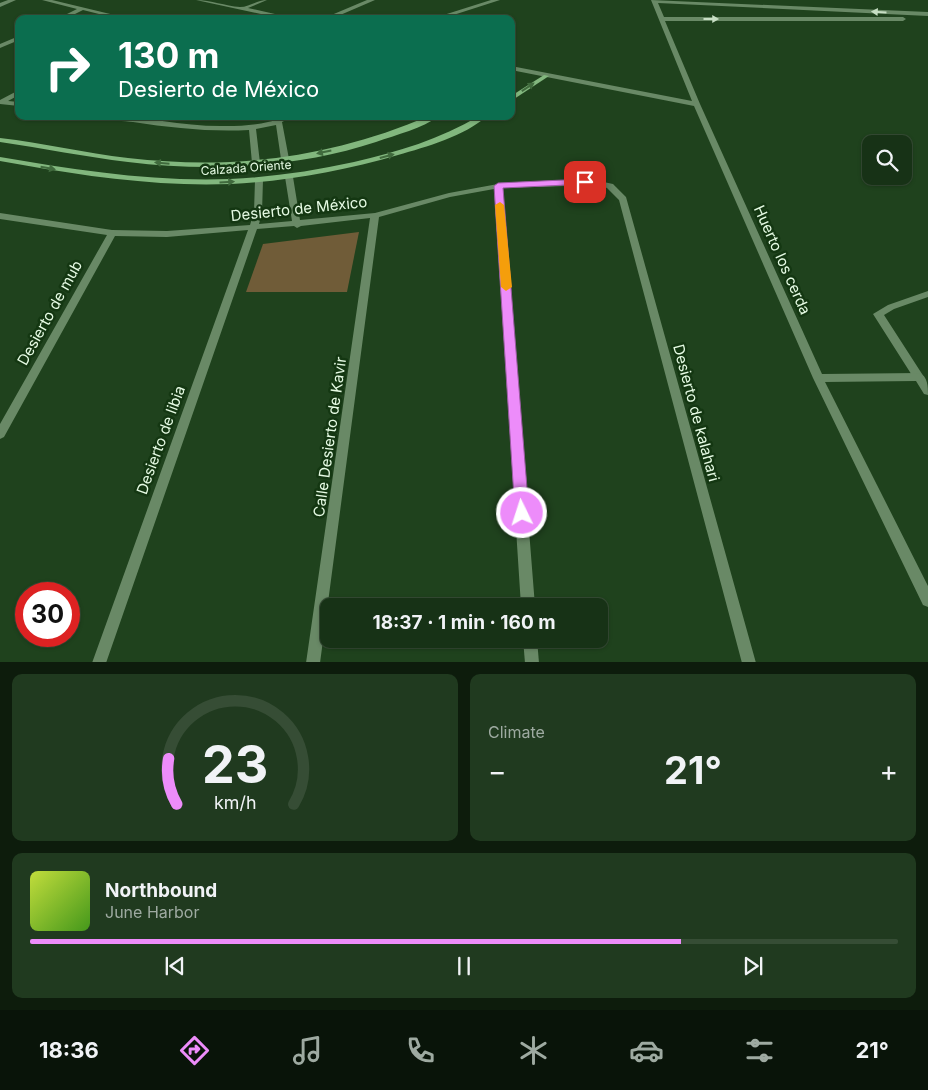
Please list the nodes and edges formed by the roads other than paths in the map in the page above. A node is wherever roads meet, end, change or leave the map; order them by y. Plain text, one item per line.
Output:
1 (13, 0) edge
2 (45, 0) edge
3 (199, 0) edge
4 (264, 0) edge
5 (372, 0) edge
6 (497, 0) edge
7 (655, 1) edge
8 (0, 5) edge
9 (82, 8) junction
10 (242, 8) junction
11 (928, 14) edge
12 (68, 15) edge
13 (111, 15) edge
14 (275, 15) edge
15 (334, 15) edge
16 (447, 15) edge
17 (662, 19) junction
18 (928, 20) edge
19 (15, 39) edge
20 (0, 46) edge
21 (515, 69) edge
22 (546, 76) junction
23 (15, 94) edge
24 (515, 96) edge
25 (0, 102) edge
26 (15, 104) edge
27 (697, 104) junction
28 (135, 120) edge
29 (284, 120) edge
30 (426, 120) edge
31 (477, 120) edge
32 (278, 123) junction
33 (252, 128) junction
34 (0, 140) edge
35 (0, 159) edge
36 (285, 159) junction
37 (256, 163) junction
38 (288, 177) junction
39 (258, 180) junction
40 (599, 183) joint
41 (498, 186) junction
42 (375, 214) junction
43 (0, 216) edge
44 (297, 225) junction
45 (253, 228) junction
46 (112, 233) junction
47 (928, 294) edge
48 (919, 377) junction
49 (818, 378) junction
50 (928, 391) edge
51 (0, 434) edge
52 (527, 598) edge
53 (928, 600) edge
54 (531, 648) edge
55 (99, 662) edge
56 (313, 662) edge
57 (532, 662) edge
58 (750, 662) edge

1 - 8 street
2 - 9 street
3 - 10 street
4 - 10 street
5 - 15 street
6 - 16 street
11 -> 7 street
7 - 17 street, Huerto los cerda
9 - 12 street
9 - 13 street
10 - 14 street
17 -> 18 street
17 - 27 street, Huerto los cerda
19 - 20 street
21 - 22 street
24 -> 22 street
22 - 27 street
23 - 25 street
25 - 26 street
27 - 49 street, Huerto los cerda
28 - 33 street
29 - 32 street
30 -> 36 street, Calzada Oriente
38 -> 31 street, Calzada Oriente
32 - 33 street
32 - 36 street
33 - 37 street
37 -> 34 street, Calzada Oriente
35 -> 39 street, Calzada Oriente
36 - 37 street, Calzada Oriente
36 - 38 street
37 - 39 street
38 - 39 street, Calzada Oriente
38 - 44 street
39 - 45 street, Desierto de libia
40 - 41 street, Desierto de México
40 - 58 street, Desierto de kalahari
41 - 42 street, Desierto de México
41 - 52 street
42 - 44 street, Desierto de México
42 - 56 street, Calle Desierto de Kavir
43 - 46 street, Desierto de México
44 - 45 street, Desierto de México
45 - 46 street, Desierto de México
45 - 55 street, Desierto de libia
46 - 51 street, Desierto de mub
47 - 48 street
48 - 49 street
48 - 50 street
49 - 53 street, Huerto los cerda
54 - 57 street

